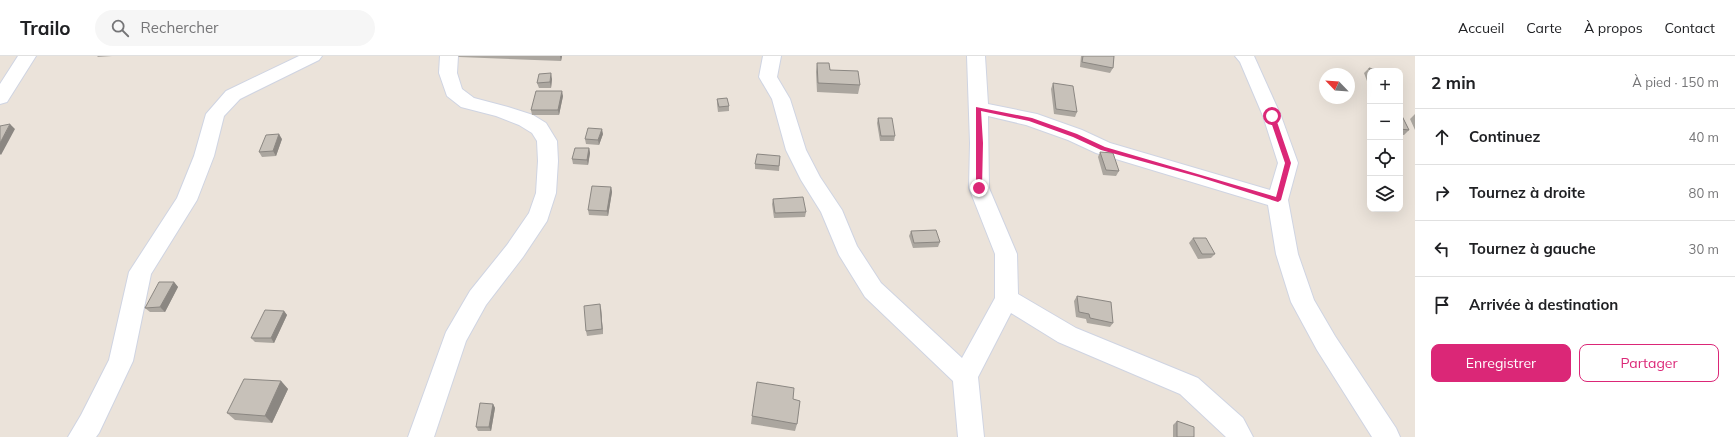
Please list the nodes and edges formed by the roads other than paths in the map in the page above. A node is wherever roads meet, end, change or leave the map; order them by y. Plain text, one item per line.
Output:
1 (28, 56) edge
2 (313, 56) edge
3 (449, 56) edge
4 (772, 56) edge
5 (976, 56) edge
6 (1244, 56) edge
7 (0, 98) edge
8 (978, 108) junction
9 (1278, 200) junction
10 (1007, 299) junction
11 (965, 376) junction
12 (81, 437) edge
13 (421, 437) edge
14 (971, 437) edge
15 (1240, 437) edge
16 (1387, 437) edge

1 - 7 street
2 - 12 street
3 - 13 street
4 - 11 street
5 - 8 street
6 - 9 street
8 - 9 street
8 - 10 street
9 - 16 street
10 - 11 street
10 - 15 street
11 - 14 street

